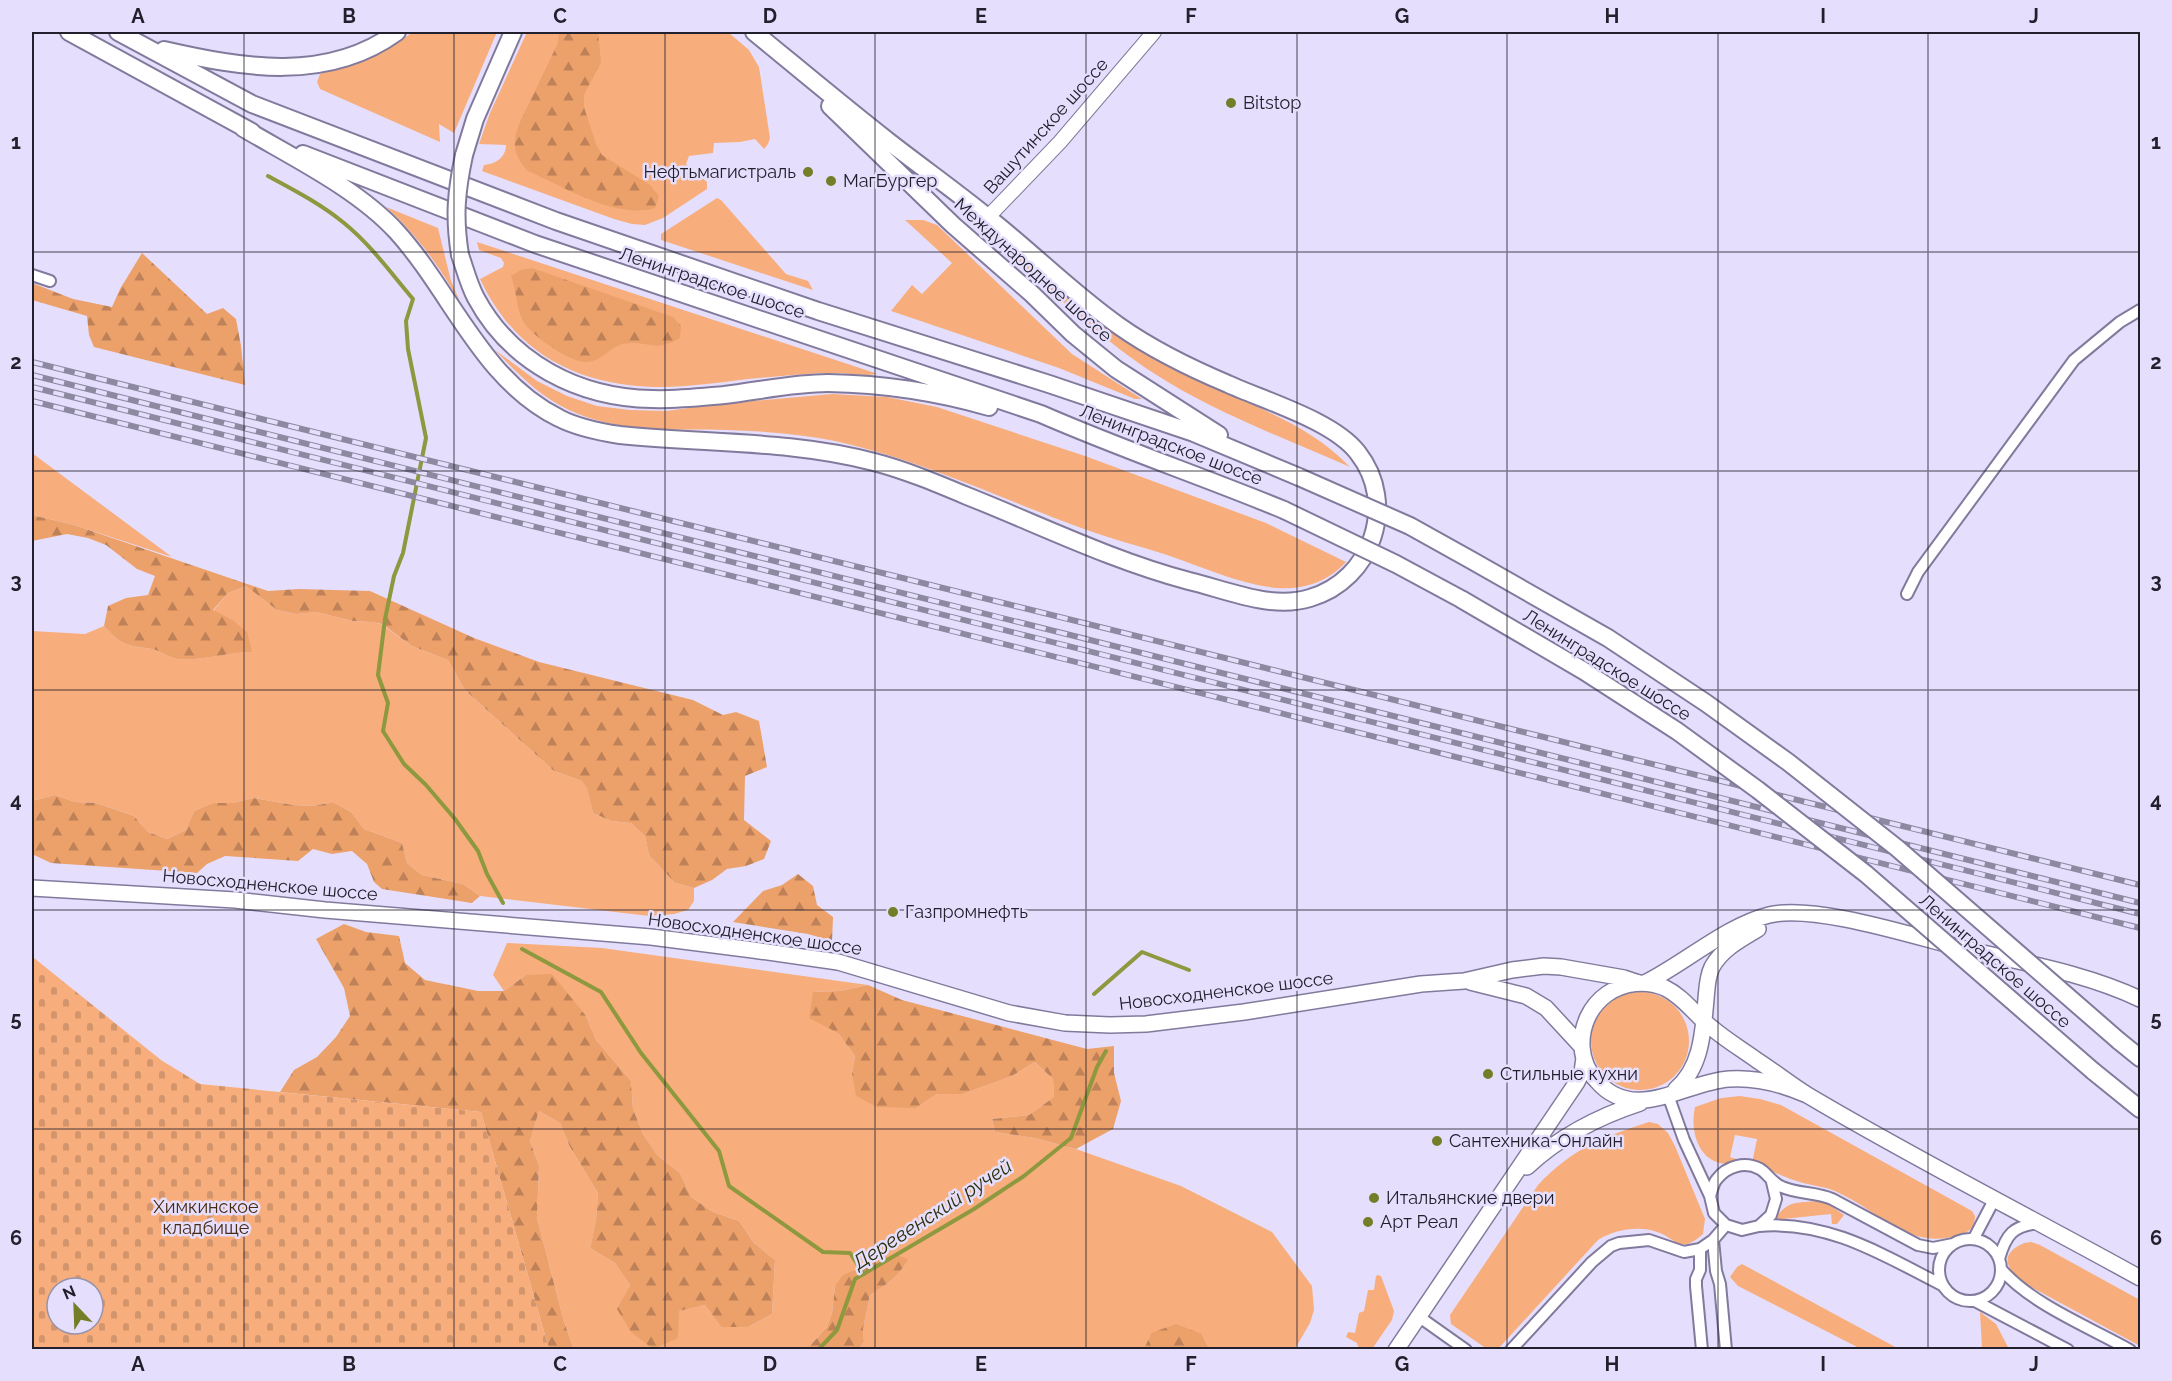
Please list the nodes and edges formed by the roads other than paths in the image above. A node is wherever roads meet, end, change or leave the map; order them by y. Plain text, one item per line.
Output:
1 (69, 32) edge
2 (118, 32) edge
3 (397, 32) edge
4 (513, 32) edge
5 (753, 32) edge
6 (1154, 32) edge
7 (143, 45) junction
8 (243, 128) junction
9 (988, 217) junction
10 (32, 275) edge
11 (50, 281) dead end
12 (2140, 310) edge
13 (1092, 437) junction
14 (1259, 459) junction
15 (1907, 594) dead end
16 (32, 888) edge
17 (1810, 914) junction
18 (1464, 981) junction
19 (1642, 983) junction
20 (2140, 999) edge
21 (1689, 1008) junction
22 (1704, 1022) junction
23 (1700, 1042) junction
24 (1583, 1053) junction
25 (2140, 1058) edge
26 (1668, 1095) junction
27 (1807, 1095) junction
28 (1648, 1101) junction
29 (2140, 1109) edge
30 (1511, 1181) junction
31 (1772, 1182) junction
32 (1710, 1196) junction
33 (1995, 1198) junction
34 (2039, 1222) junction
35 (1726, 1225) junction
36 (1759, 1226) junction
37 (1974, 1238) junction
38 (1713, 1240) junction
39 (1953, 1244) junction
40 (1700, 1249) junction
41 (2000, 1264) junction
42 (2140, 1278) edge
43 (1942, 1285) junction
44 (1975, 1301) junction
45 (1418, 1316) junction
46 (1396, 1350) edge
47 (1466, 1350) edge
48 (1510, 1350) edge
49 (1702, 1350) edge
50 (1726, 1350) edge
51 (2068, 1350) edge
52 (2130, 1350) edge

1 - 8 highway, Ленинградское шоссе
2 - 7 highway, Ленинградское шоссе
3 - 7 highway
4 - 13 highway, bridge
5 - 9 highway
5 - 14 highway, Международное шоссе
6 - 9 street, Вашутинское шоссе
7 - 14 highway, Ленинградское шоссе
8 - 9 highway
8 - 13 highway, Ленинградское шоссе
10 - 11 street
12 - 15 street
13 - 29 highway, Ленинградское шоссе, bridge
14 - 25 highway, Ленинградское шоссе, bridge
16 - 18 main road, Новосходненское шоссе
17 - 19 main road
17 - 20 main road
17 - 22 main road
18 - 19 main road, Новосходненское шоссе
18 - 24 main road, Новосходненское шоссе
19 - 21 main road
19 - 24 main road
21 - 22 main road
21 - 23 main road
22 - 23 main road
22 - 27 main road
23 - 26 main road
24 - 28 main road
24 - 30 main road
26 - 27 main road
26 - 28 main road
26 - 32 street
27 - 33 main road
28 - 30 main road
30 - 45 main road
31 - 32 street
31 - 36 street
31 - 39 street
32 - 35 street
33 - 34 main road
33 - 37 street
34 - 41 street
34 - 42 main road
35 - 36 street
35 - 38 street
36 - 43 street
37 - 39 street
37 - 41 street
38 - 40 street
38 - 50 street
39 - 43 street
40 - 48 street
40 - 49 street
41 - 44 street
41 - 52 street
43 - 44 street
44 - 51 street
45 - 46 main road
45 - 47 street

